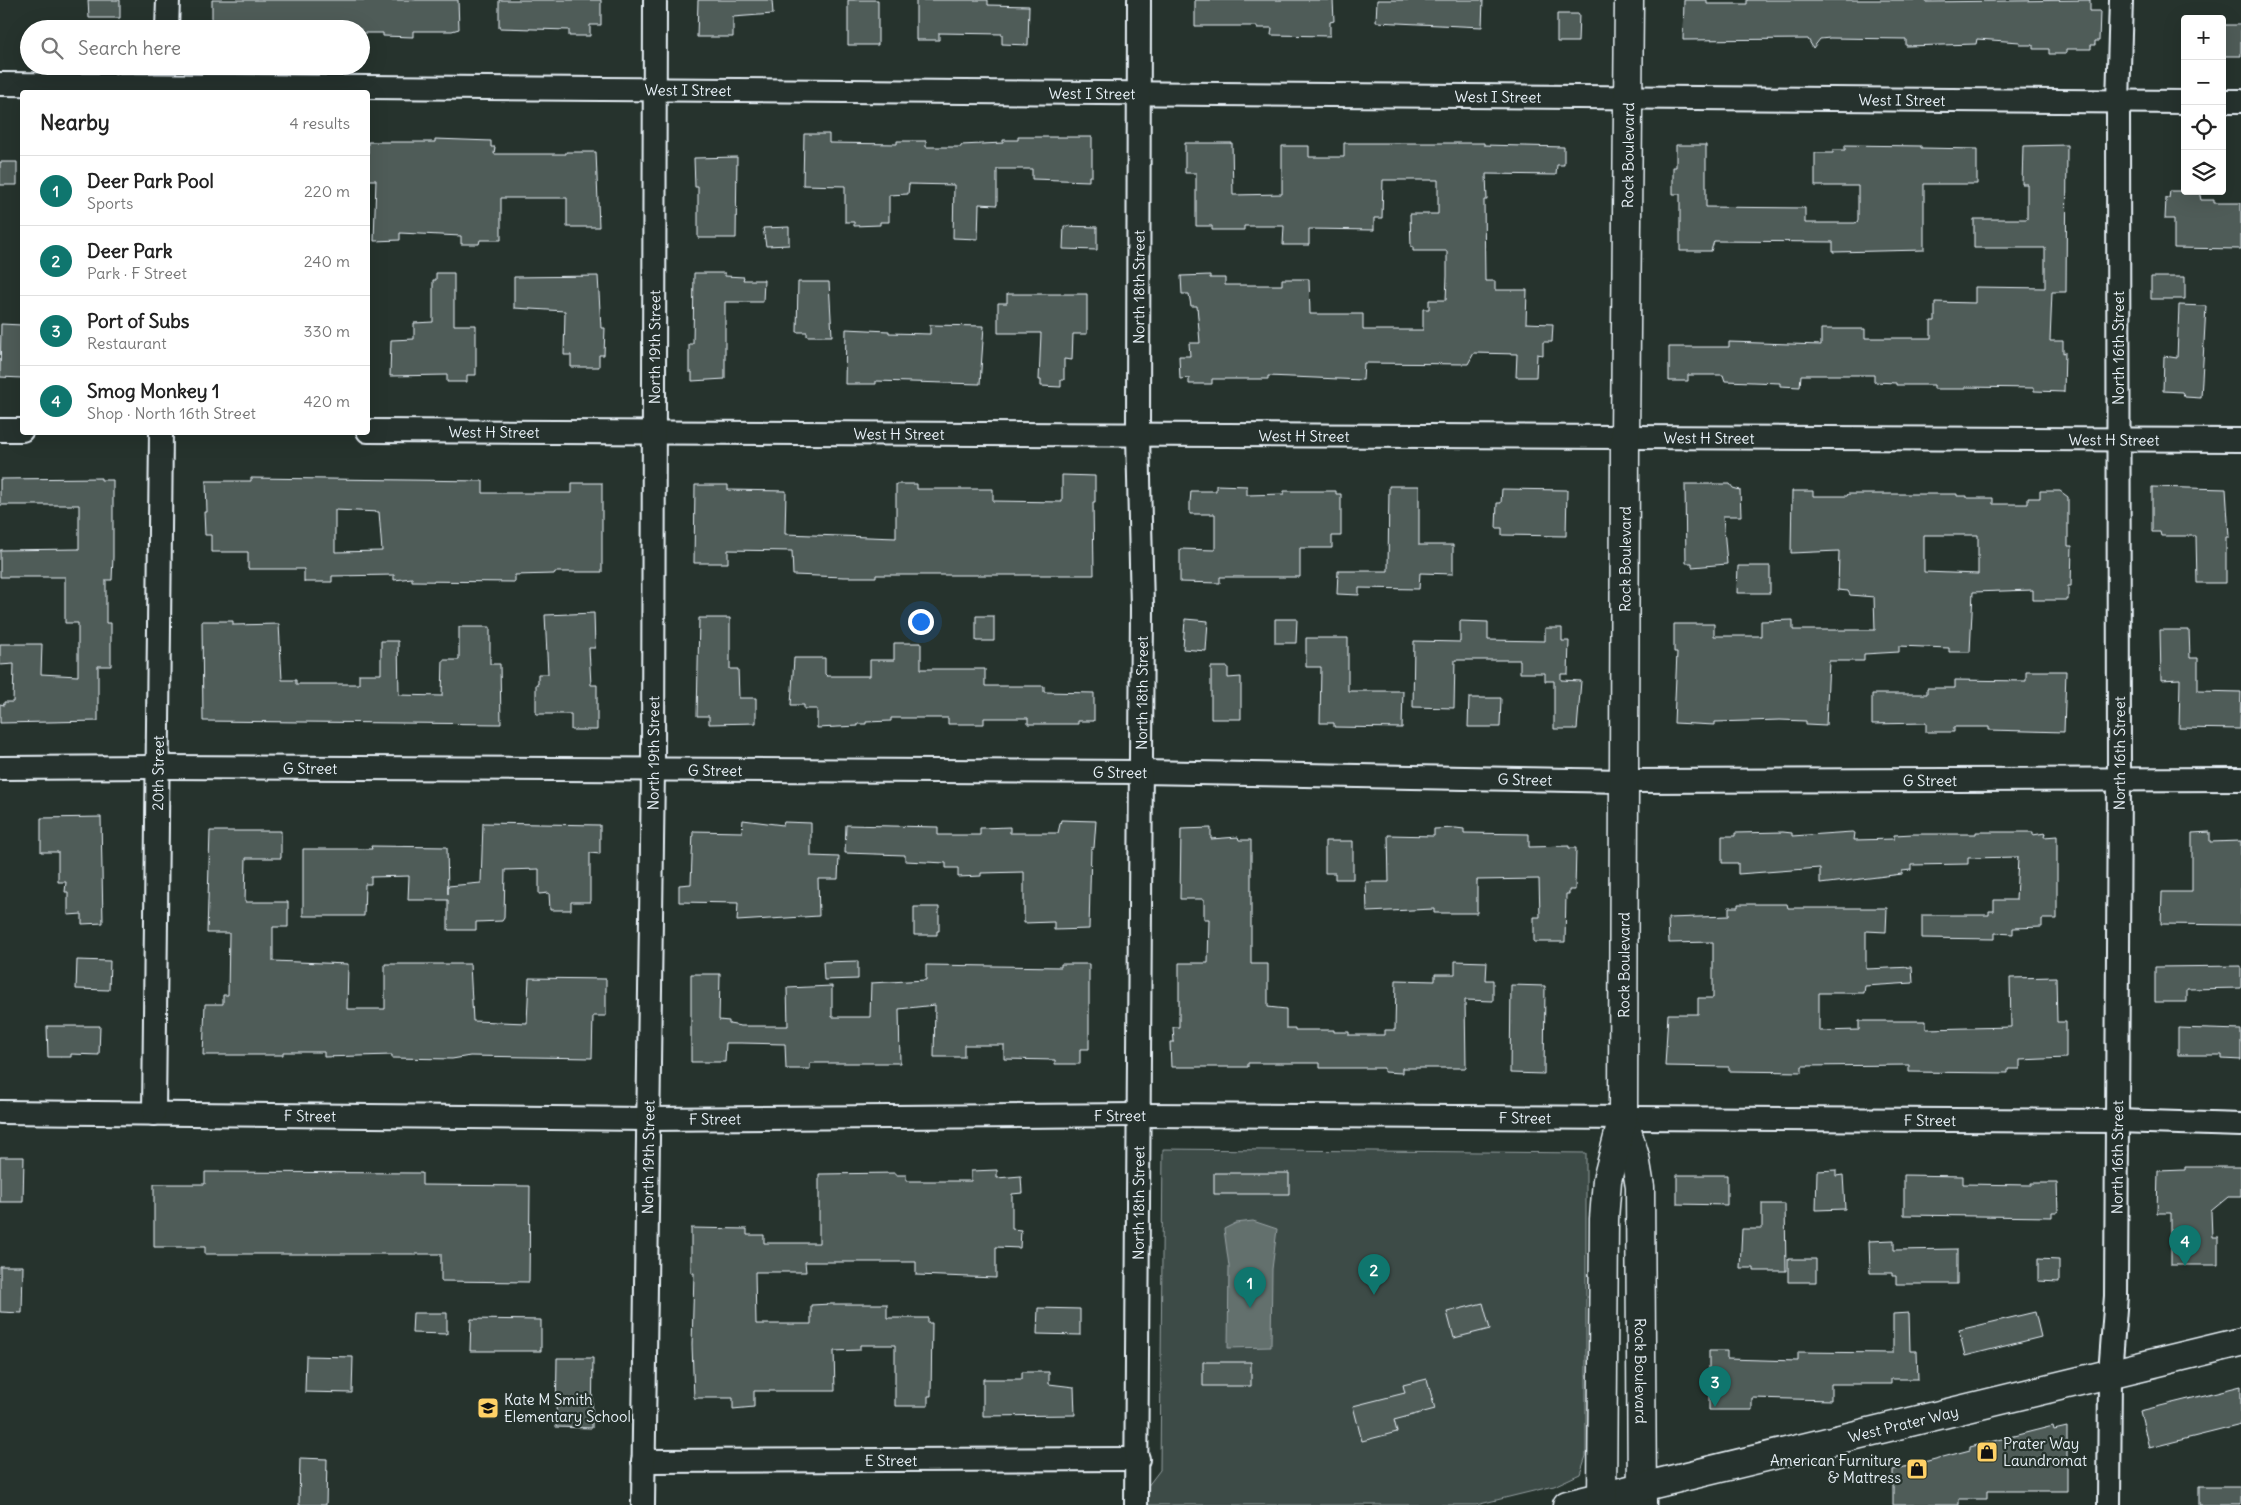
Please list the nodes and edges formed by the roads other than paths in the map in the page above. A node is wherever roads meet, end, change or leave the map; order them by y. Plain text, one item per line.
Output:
1 (168, 0) edge
2 (654, 0) edge
3 (1139, 0) edge
4 (1630, 0) edge
5 (2121, 0) edge
6 (167, 20) edge
7 (166, 81) edge
8 (0, 84) edge
9 (653, 91) junction
10 (1139, 92) junction
11 (1629, 96) junction
12 (2226, 101) edge
13 (2241, 101) edge
14 (2118, 102) junction
15 (2181, 102) edge
16 (0, 430) edge
17 (20, 430) edge
18 (370, 431) edge
19 (654, 432) junction
20 (1138, 434) junction
21 (161, 435) edge
22 (1625, 438) junction
23 (2118, 440) junction
24 (2241, 440) edge
25 (159, 767) junction
26 (0, 768) edge
27 (653, 769) junction
28 (1141, 772) junction
29 (2119, 778) junction
30 (2241, 779) edge
31 (1624, 781) junction
32 (0, 1112) edge
33 (154, 1114) junction
34 (1140, 1115) junction
35 (1623, 1118) junction
36 (647, 1120) junction
37 (2117, 1121) junction
38 (2241, 1125) edge
39 (2241, 1342) edge
40 (2110, 1373) junction
41 (1138, 1458) junction
42 (643, 1461) junction
43 (1642, 1496) edge
44 (1602, 1501) edge
45 (643, 1505) edge
46 (1136, 1505) edge
47 (1567, 1505) edge
48 (2109, 1505) edge

1 - 6 street
2 - 9 street, North 19th Street
3 - 10 street, North 18th Street
4 - 11 main road, Rock Boulevard
5 - 14 street, North 16th Street
7 - 8 street, West I Street
7 - 9 street, West I Street
9 - 10 street, West I Street
9 - 19 street, North 19th Street
10 - 11 street, West I Street
10 - 20 street, North 18th Street
11 - 14 street, West I Street
11 - 22 main road, Rock Boulevard
12 - 13 street
14 - 15 street, West I Street
14 - 23 street, North 16th Street
16 - 17 street
18 - 19 street, West H Street
19 - 20 street, West H Street
19 - 27 street, North 19th Street
20 - 22 street, West H Street
20 - 28 street, North 18th Street
21 - 25 street, 20th Street
22 - 23 street, West H Street
22 - 31 main road, Rock Boulevard
23 - 24 street, West H Street
23 - 29 street, North 16th Street
25 - 26 street, G Street
25 - 27 street, G Street
25 - 33 street, 20th Street
27 - 28 street, G Street
27 - 36 street, North 19th Street
28 - 31 street, G Street
28 - 34 street, North 18th Street
29 - 30 street, G Street
29 - 31 street, G Street
29 - 37 street, North 16th Street
31 - 35 main road, Rock Boulevard
32 - 33 street, F Street
33 - 36 street, F Street
34 - 35 street, F Street
34 - 36 street, F Street
34 - 41 street, North 18th Street
35 - 37 street, F Street
35 - 43 main road, Rock Boulevard
35 - 44 main road, Rock Boulevard
36 - 42 street, North 19th Street
37 - 38 street, F Street
37 - 40 street, North 16th Street
39 - 40 main road, West Prater Way
40 - 43 main road, West Prater Way
40 - 48 street, North 16th Street
41 - 42 street, E Street
41 - 46 street, North 18th Street
42 - 45 street, North 19th Street
43 - 44 main road, West Prater Way
44 - 47 main road, West Prater Way

